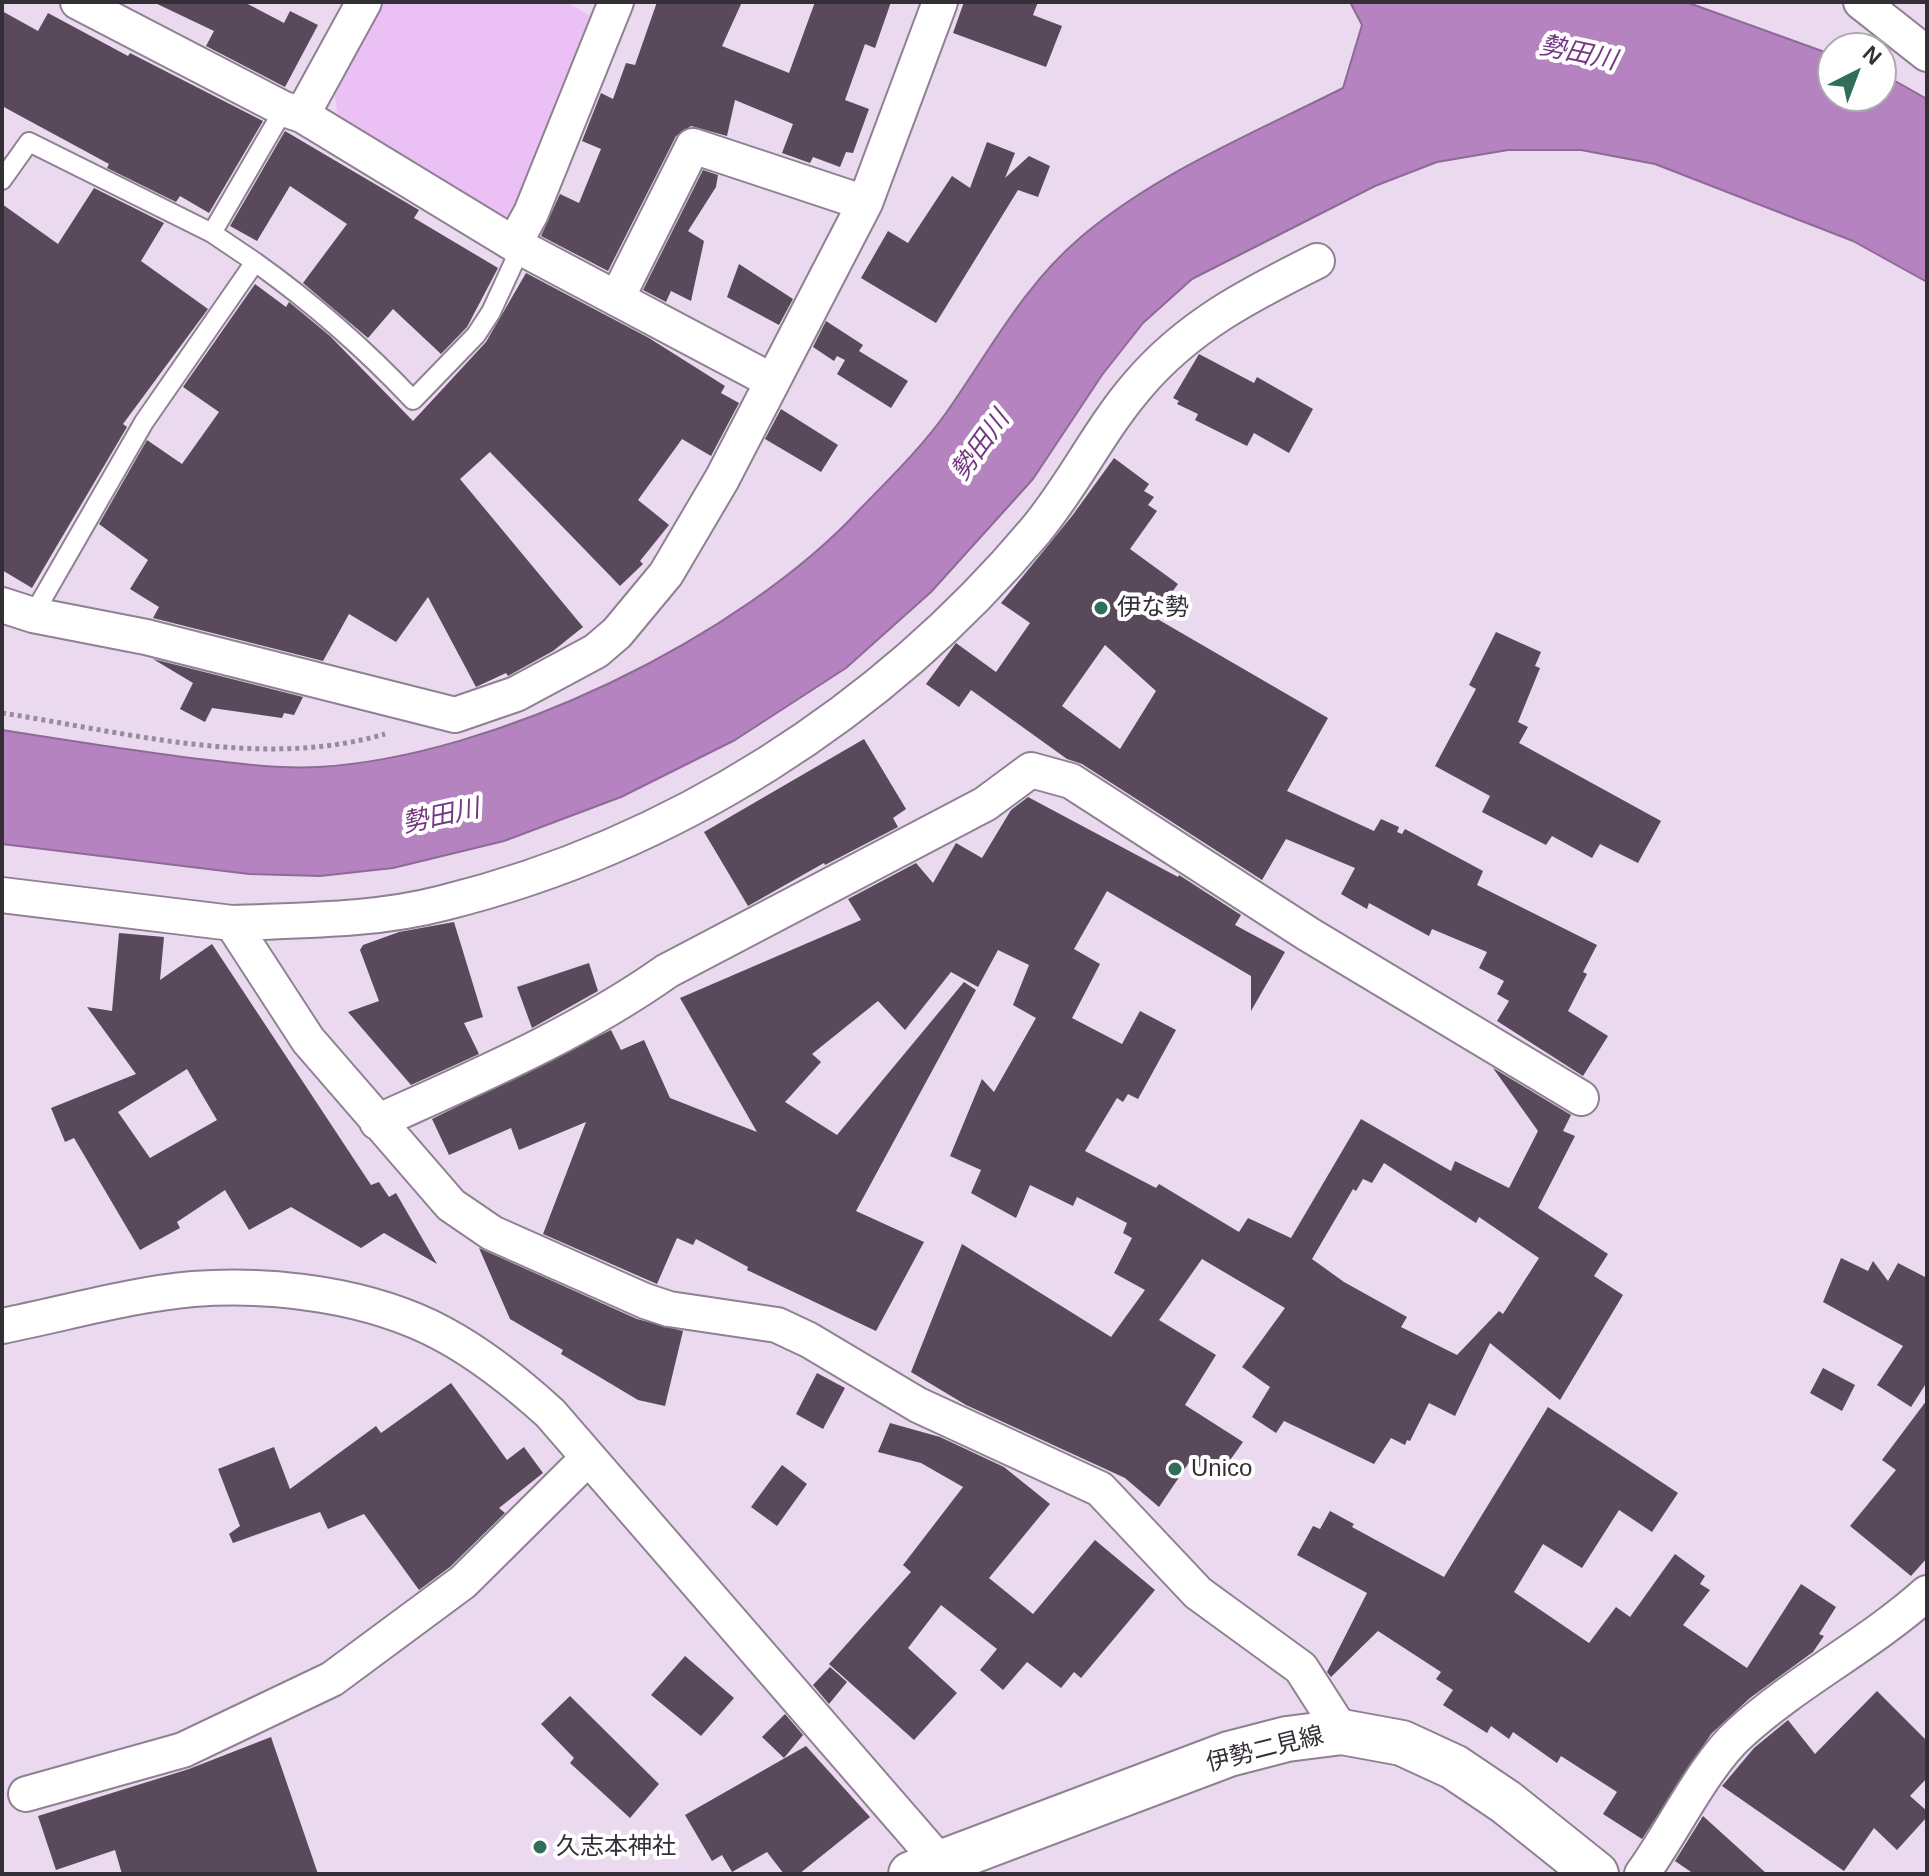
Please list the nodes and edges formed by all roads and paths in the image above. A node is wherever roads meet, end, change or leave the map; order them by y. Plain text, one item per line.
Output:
1 (78, 2) edge
2 (364, 2) edge
3 (616, 2) edge
4 (940, 2) edge
5 (1861, 2) edge
6 (1927, 54) edge
7 (293, 112) junction
8 (2, 180) edge
9 (865, 203) junction
10 (212, 233) junction
11 (518, 245) junction
12 (1317, 261) dead end
13 (255, 262) junction
14 (617, 298) junction
15 (772, 381) junction
16 (18, 610) edge
17 (2, 713) edge
18 (397, 731) dead end
19 (2, 895) edge
20 (232, 923) junction
21 (1581, 1098) dead end
22 (377, 1122) junction
23 (2, 1326) edge
24 (588, 1458) junction
25 (1927, 1593) edge
26 (1342, 1732) junction
27 (26, 1794) dead end
28 (934, 1870) edge
29 (1582, 1870) edge
30 (1642, 1874) edge

1 - 7 street
2 - 7 street
3 - 11 street
4 - 9 street
5 - 6 street
7 - 10 lane
7 - 11 street
8 - 10 lane
9 - 14 street
9 - 15 street
10 - 13 lane
11 - 13 lane
11 - 14 street
12 - 20 street
13 - 16 lane
14 - 15 street
15 - 16 street
17 - 18 path
19 - 20 street
20 - 22 street
21 - 22 street
22 - 26 street
23 - 24 street
24 - 27 street
24 - 28 street
25 - 30 street
26 - 28 main road, 伊勢二見線
26 - 29 main road, 伊勢二見線

